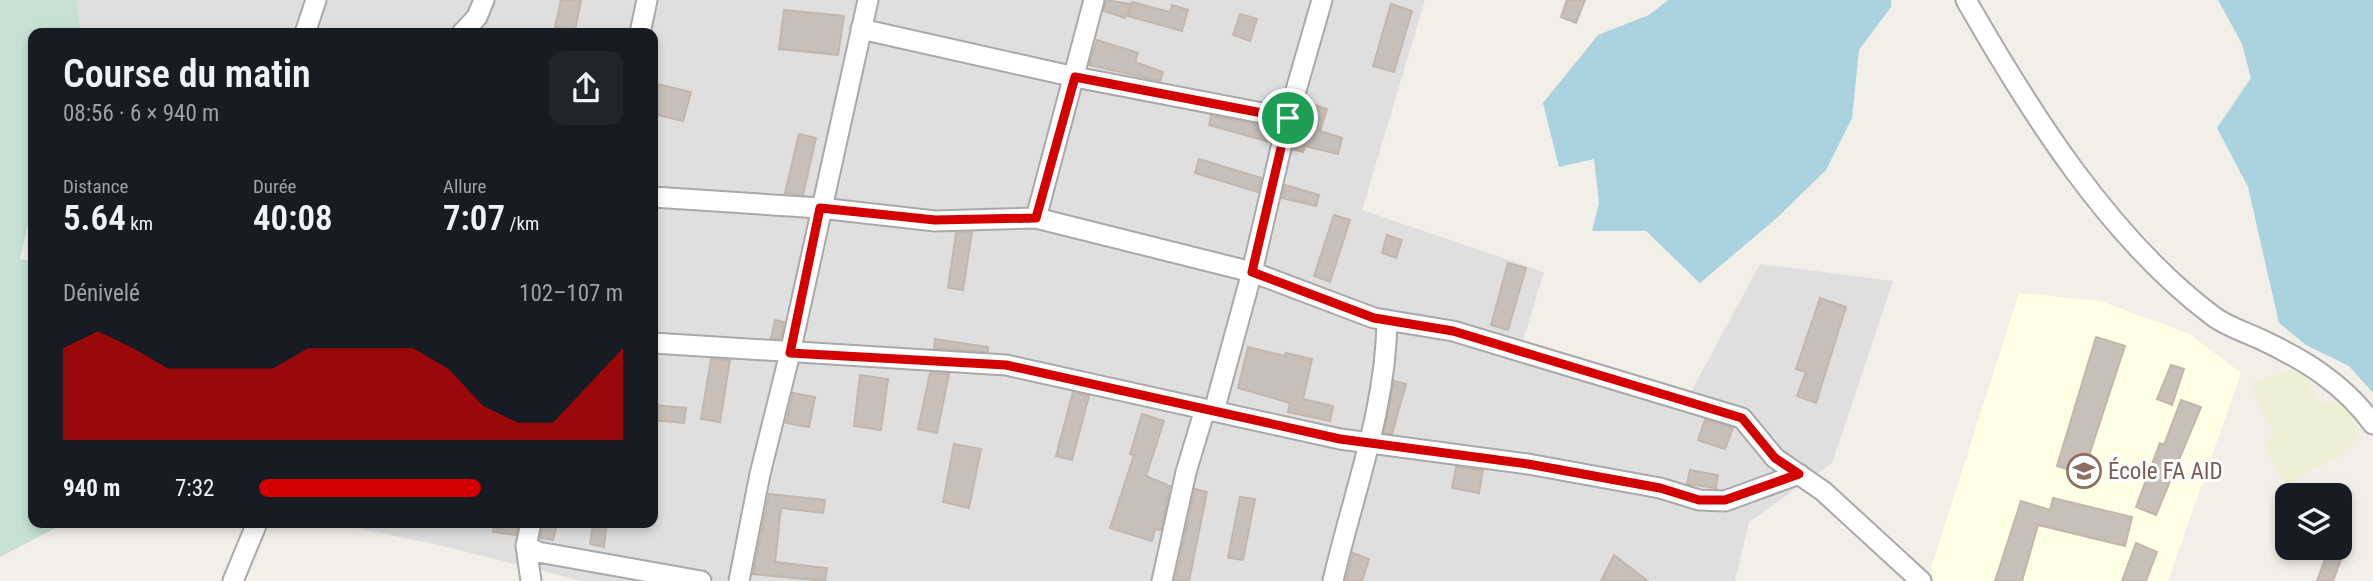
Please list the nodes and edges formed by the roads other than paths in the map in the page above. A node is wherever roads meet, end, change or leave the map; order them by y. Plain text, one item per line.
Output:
1 (316, 0) edge
2 (484, 0) edge
3 (647, 0) edge
4 (868, 0) edge
5 (1094, 0) edge
6 (1322, 0) edge
7 (1966, 0) edge
8 (306, 28) edge
9 (467, 28) edge
10 (641, 28) edge
11 (861, 29) junction
12 (1075, 77) junction
13 (1288, 118) junction
14 (658, 197) edge
15 (820, 208) junction
16 (1036, 218) junction
17 (1252, 272) junction
18 (1387, 320) junction
19 (658, 343) edge
20 (790, 353) junction
21 (1210, 410) junction
22 (2373, 424) edge
23 (1372, 443) junction
24 (1799, 474) junction
25 (255, 528) edge
26 (530, 528) edge
27 (526, 546) junction
28 (233, 581) edge
29 (531, 581) edge
30 (701, 581) edge
31 (739, 581) edge
32 (1162, 581) edge
33 (1333, 581) edge
34 (1921, 581) edge

1 - 8 street
2 - 9 street
3 - 10 street
4 - 11 street
5 - 12 street
6 - 13 street
7 - 22 street
11 - 12 street
11 - 15 street
12 - 13 street
12 - 16 street
13 - 17 street
14 - 15 street
15 - 16 street
15 - 20 street
16 - 17 street
17 - 18 street
17 - 21 street
18 - 23 street
18 - 24 street
19 - 20 street
20 - 21 street
20 - 31 street
21 - 23 street
21 - 32 street
23 - 24 street
23 - 33 street
24 - 34 street
25 - 28 street
26 - 27 street
27 - 29 street
27 - 30 street

